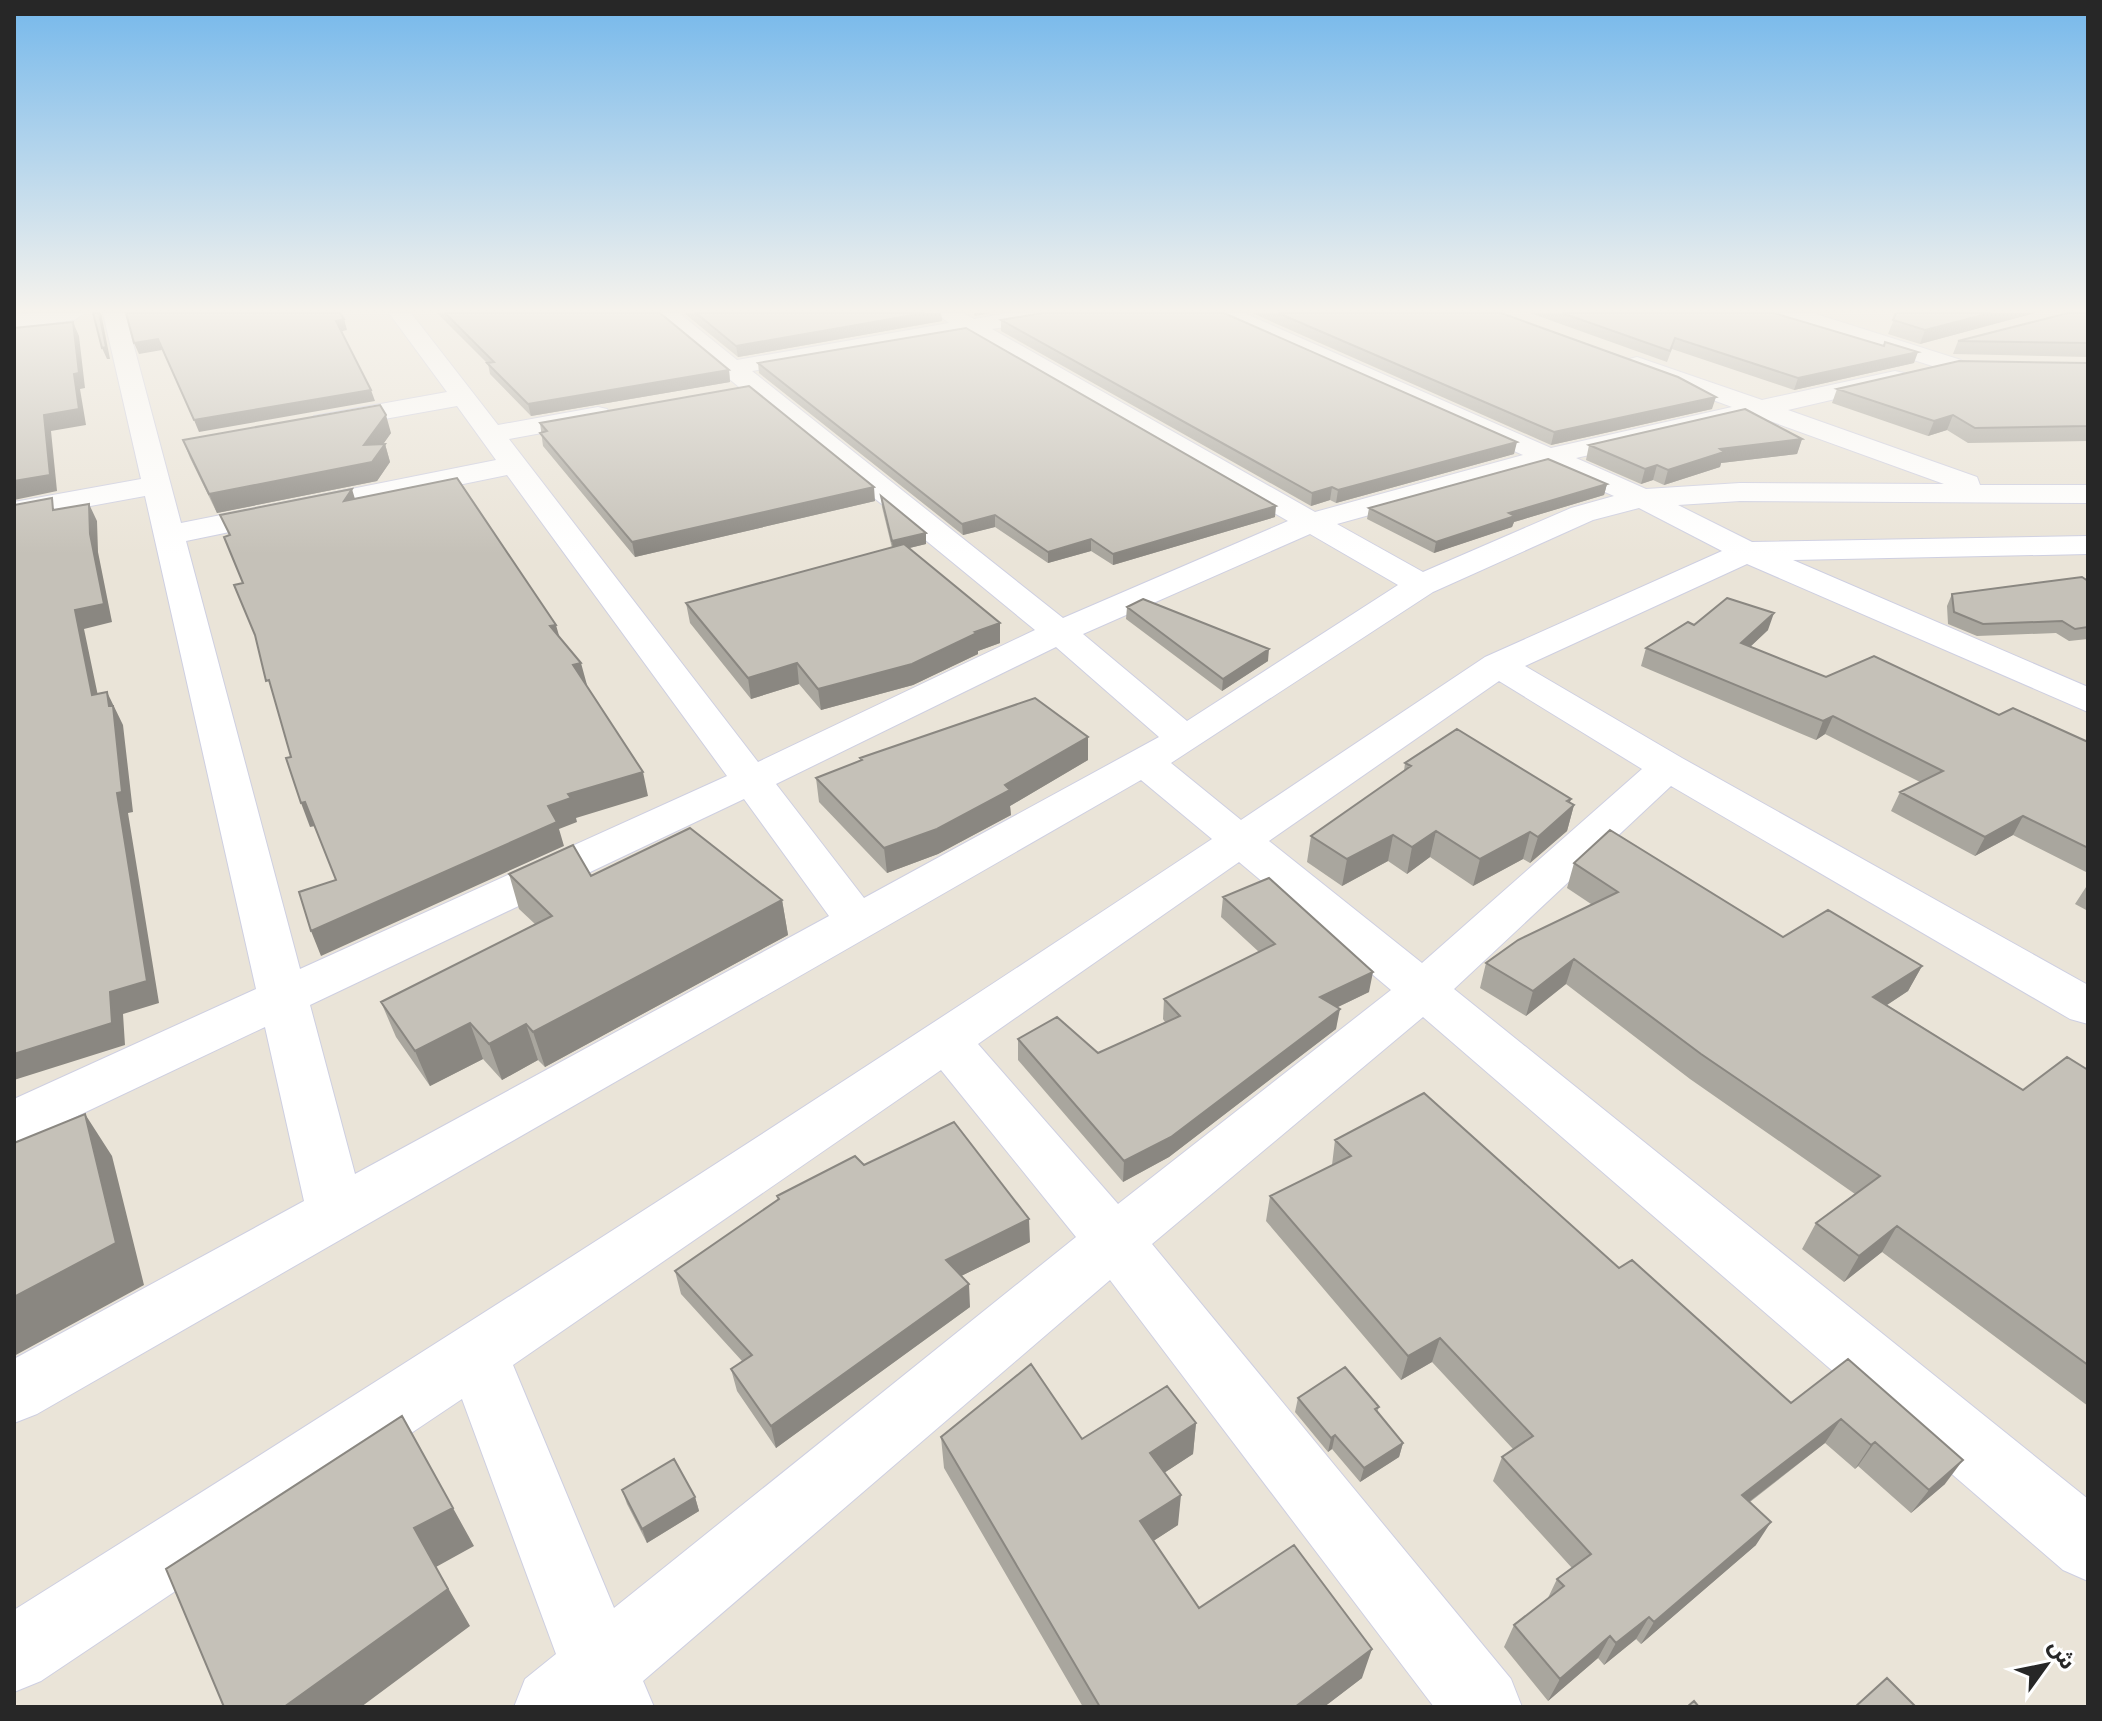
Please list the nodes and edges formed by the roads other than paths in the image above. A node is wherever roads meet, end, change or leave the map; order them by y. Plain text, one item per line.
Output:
1 (140, 393) edge
2 (460, 393) edge
3 (762, 393) edge
4 (1087, 393) edge
5 (1408, 393) edge
6 (1717, 393) edge
7 (1811, 393) edge
8 (463, 397) junction
9 (1757, 408) junction
10 (630, 410) edge
11 (290, 427) edge
12 (490, 434) junction
13 (1551, 456) junction
14 (162, 461) junction
15 (514, 465) junction
16 (1999, 494) junction
17 (2088, 494) edge
18 (1642, 498) junction
19 (14, 511) edge
20 (1311, 522) junction
21 (169, 535) junction
22 (2088, 545) edge
23 (1747, 552) junction
24 (1421, 585) junction
25 (1059, 632) junction
26 (1498, 665) junction
27 (2088, 701) edge
28 (1164, 751) junction
29 (1668, 767) junction
30 (750, 781) junction
31 (1240, 841) junction
32 (857, 921) junction
33 (1423, 990) junction
34 (284, 997) junction
35 (2088, 1007) edge
36 (946, 1041) junction
37 (14, 1122) edge
38 (336, 1212) junction
39 (1114, 1241) junction
40 (477, 1354) junction
41 (14, 1393) edge
42 (2088, 1545) edge
43 (14, 1654) edge
44 (589, 1694) edge
45 (1483, 1707) edge

1 - 14 street
2 - 8 street
3 - 25 street
4 - 20 street
5 - 13 street
6 - 9 street
7 - 9 street
8 - 11 street
8 - 12 street
9 - 13 street
9 - 16 street
10 - 12 street
12 - 15 street
13 - 18 street
13 - 20 street
14 - 19 street
14 - 21 street
15 - 21 street
15 - 30 street
16 - 17 street
16 - 18 street
18 - 23 street
18 - 24 street
20 - 24 street
20 - 25 street
21 - 34 street
22 - 23 street
23 - 26 street
23 - 27 street
24 - 28 street
25 - 28 street
25 - 30 street
26 - 29 street
26 - 31 street
28 - 31 street
28 - 32 street
29 - 33 street
29 - 35 street
30 - 32 street
30 - 34 street
31 - 33 street
31 - 36 street
32 - 38 street
33 - 39 street
33 - 42 street
34 - 37 street
34 - 38 street
36 - 39 street
36 - 40 street
38 - 41 street
39 - 44 street
39 - 45 street
40 - 43 street
40 - 44 street

